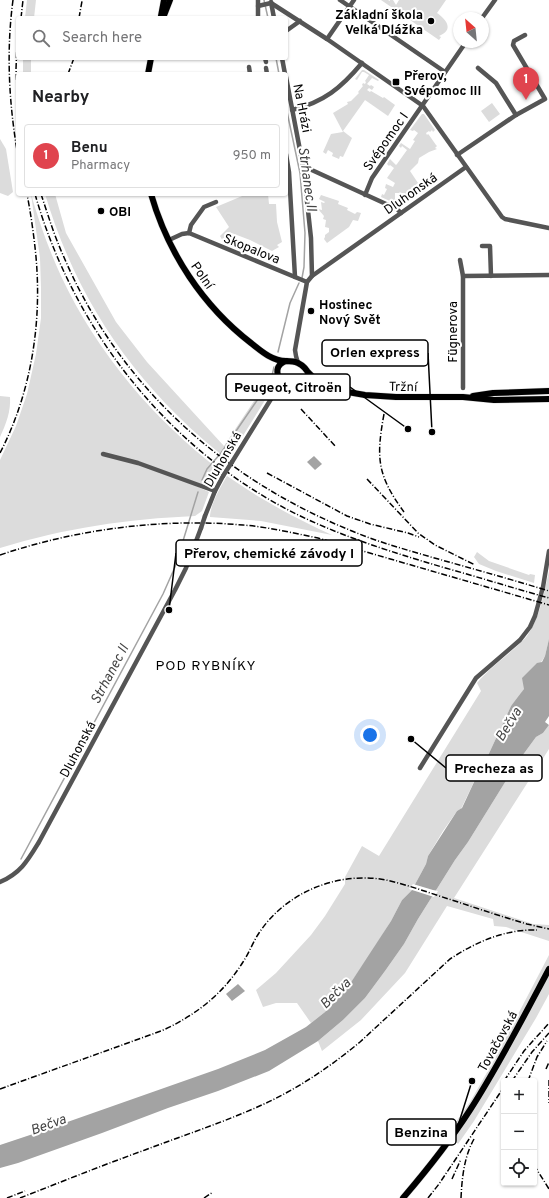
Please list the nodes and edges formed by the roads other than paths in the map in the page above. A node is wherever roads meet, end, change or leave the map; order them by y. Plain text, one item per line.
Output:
1 (160, 0) edge
2 (164, 0) edge
3 (170, 0) edge
4 (258, 0) edge
5 (340, 0) edge
6 (354, 0) edge
7 (495, 0) edge
8 (265, 3) edge
9 (350, 6) junction
10 (486, 12) edge
11 (159, 16) edge
12 (160, 16) edge
13 (164, 16) edge
14 (259, 16) edge
15 (273, 16) edge
16 (300, 22) junction
17 (288, 30) edge
18 (524, 35) dead end
19 (327, 39) junction
20 (462, 48) edge
21 (152, 60) edge
22 (282, 60) edge
23 (362, 63) junction
24 (248, 67) dead end
25 (266, 68) dead end
26 (478, 68) dead end
27 (148, 72) edge
28 (249, 72) edge
29 (267, 72) edge
30 (285, 72) edge
31 (445, 72) junction
32 (288, 88) edge
33 (547, 99) edge
34 (423, 106) junction
35 (292, 110) junction
36 (516, 115) junction
37 (458, 155) junction
38 (288, 166) edge
39 (466, 167) junction
40 (305, 183) dead end
41 (365, 195) junction
42 (152, 196) edge
43 (216, 202) dead end
44 (401, 213) junction
45 (549, 228) edge
46 (189, 233) junction
47 (169, 240) junction
48 (482, 246) dead end
49 (460, 260) dead end
50 (549, 275) edge
51 (312, 276) junction
52 (463, 276) junction
53 (491, 276) junction
54 (295, 277) junction
55 (307, 282) junction
56 (295, 350) junction
57 (262, 352) junction
58 (286, 361) junction
59 (298, 363) junction
60 (277, 372) junction
61 (309, 373) junction
62 (283, 383) junction
63 (305, 388) junction
64 (463, 388) dead end
65 (342, 390) junction
66 (549, 391) edge
67 (463, 397) junction
68 (549, 400) edge
69 (103, 454) dead end
70 (215, 491) junction
71 (549, 551) edge
72 (420, 768) dead end
73 (0, 882) edge
74 (549, 969) edge
75 (403, 1198) edge

1 - 11 main road
2 - 12 main road
3 - 13 main road
4 - 8 street
5 - 9 street
6 - 9 street
7 - 10 street
8 - 14 street
8 - 15 street
8 - 16 street
9 - 19 street
9 - 31 street
16 - 17 street
16 - 19 street
18 - 33 street
19 - 23 street
20 - 31 street, Svépomoc I
21 - 27 main road
22 - 30 street, Na Hrázi
23 - 34 street
23 - 35 street
24 - 28 street
25 - 29 street
26 - 36 street
31 - 34 street, Svépomoc I
32 - 35 street, Na Hrázi
33 - 36 street
34 - 37 street
34 - 41 street, Svépomoc I
35 - 41 street, Na Hrázi
36 - 37 street
37 - 39 street
38 - 54 street
39 - 44 street, Dluhonská
39 - 45 street
40 - 51 street
41 - 44 street
42 - 47 main road, Polní
43 - 46 street
44 - 51 street, Dluhonská
46 - 47 street
46 - 54 street, Skopalova
47 - 57 main road, Polní
48 - 53 street
49 - 52 street, Fügnerova
50 - 53 street
51 - 55 street, Dluhonská
52 - 53 street
52 - 64 street, Fügnerova
54 - 55 street, Skopalova
55 - 56 street, Dluhonská
56 - 58 street, Dluhonská
56 - 59 street, Dluhonská
57 - 58 main road, Polní
57 - 60 main road, Polní
58 - 59 main road
58 - 60 main road, Dluhonská
59 - 61 main road
60 - 62 main road
61 - 63 main road
61 - 65 main road, Tržní
62 - 63 main road
62 - 70 street, Dluhonská, bridge
63 - 65 main road, Tržní
65 - 67 main road, Tržní
66 - 67 main road, Tržní
67 - 68 main road, Tržní
69 - 70 street
70 - 73 street, Dluhonská, bridge
71 - 72 street
74 - 75 main road, Tovačovská

